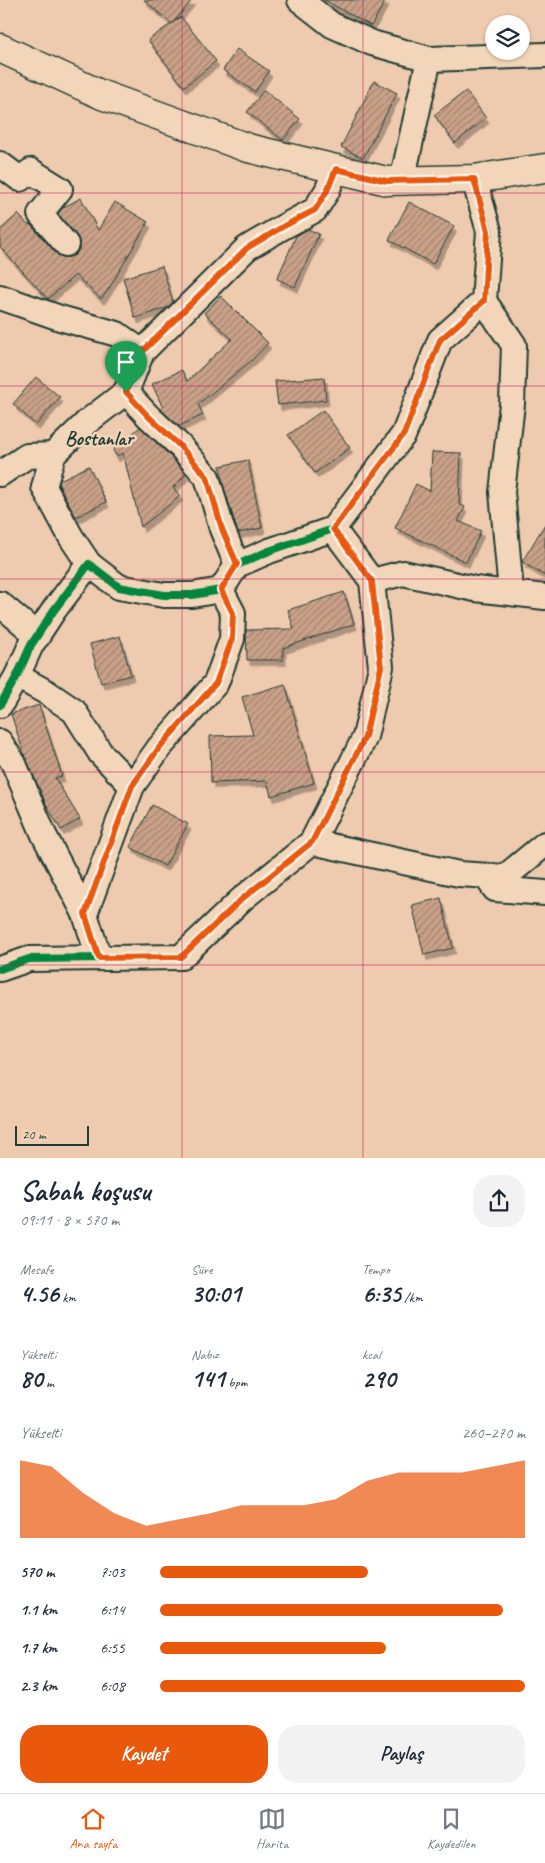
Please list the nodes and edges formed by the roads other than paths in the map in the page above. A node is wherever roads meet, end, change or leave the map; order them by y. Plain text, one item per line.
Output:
1 (300, 0) edge
2 (0, 48) edge
3 (545, 55) edge
4 (429, 59) junction
5 (0, 164) edge
6 (545, 168) edge
7 (336, 169) junction
8 (474, 179) junction
9 (402, 181) junction
10 (66, 244) dead end
11 (0, 297) edge
12 (484, 301) junction
13 (142, 352) junction
14 (126, 392) junction
15 (53, 455) junction
16 (0, 474) edge
17 (333, 529) junction
18 (89, 564) junction
19 (237, 564) junction
20 (372, 581) junction
21 (221, 590) junction
22 (511, 592) junction
23 (545, 597) edge
24 (0, 604) edge
25 (38, 636) junction
26 (17, 676) junction
27 (0, 705) edge
28 (0, 742) edge
29 (132, 786) junction
30 (312, 842) junction
31 (545, 844) edge
32 (485, 876) junction
33 (545, 893) edge
34 (85, 914) junction
35 (99, 958) junction
36 (0, 969) edge

1 - 4 street
2 - 7 street
3 - 4 street
4 - 9 street
5 - 10 street
6 - 8 street
7 - 9 street
7 - 13 street
8 - 9 street
8 - 12 street
11 - 13 street
12 - 17 street
12 - 22 street
13 - 14 street
14 - 15 street
14 - 19 street
15 - 16 street
15 - 18 street
17 - 19 street
17 - 20 street
18 - 21 street
18 - 25 street
19 - 21 street
20 - 22 street
20 - 30 street
21 - 29 street
22 - 23 street
24 - 25 street
25 - 26 street
26 - 27 street
26 - 29 street
28 - 34 street
29 - 34 street
30 - 32 street
30 - 35 street
31 - 32 street
32 - 33 street
34 - 35 street
35 - 36 street

